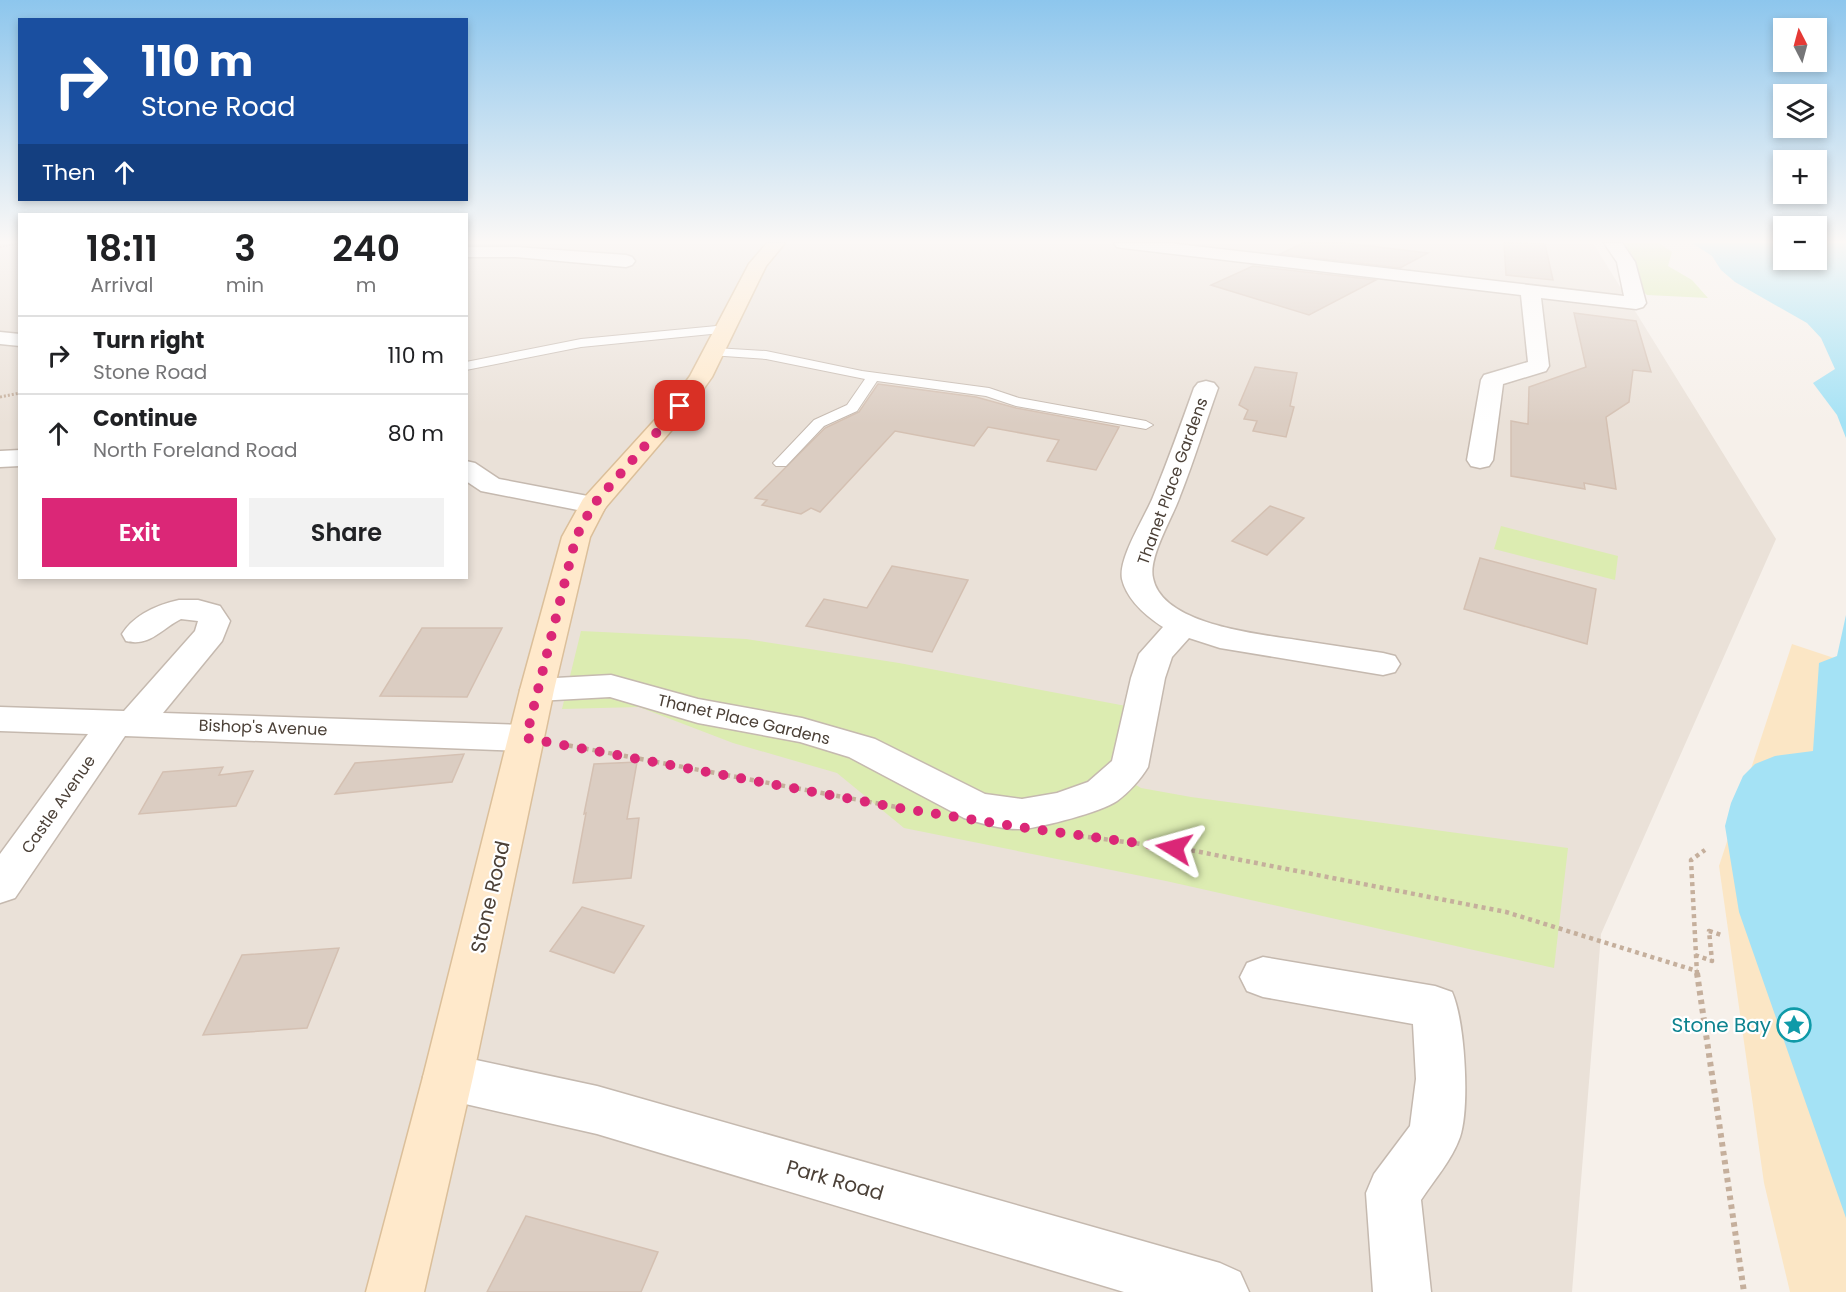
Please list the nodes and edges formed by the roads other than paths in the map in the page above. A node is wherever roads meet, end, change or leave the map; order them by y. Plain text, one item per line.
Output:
1 (739, 303) edge
2 (1532, 303) edge
3 (727, 329) junction
4 (0, 338) edge
5 (18, 340) edge
6 (715, 352) junction
7 (468, 366) edge
8 (874, 376) junction
9 (1206, 388) dead end
10 (1146, 425) dead end
11 (18, 458) edge
12 (0, 459) edge
13 (1480, 460) dead end
14 (781, 463) dead end
15 (468, 470) edge
16 (593, 505) junction
17 (1183, 625) junction
18 (138, 634) dead end
19 (1383, 664) dead end
20 (537, 690) junction
21 (0, 719) edge
22 (125, 722) junction
23 (526, 738) junction
24 (0, 886) edge
25 (1263, 977) dead end
26 (448, 1077) junction
27 (1190, 1288) edge
28 (395, 1292) edge
29 (1402, 1292) edge

1 - 3 main road, Stone Road
2 - 13 street
3 - 6 main road, Stone Road
3 - 7 lane
4 - 5 street
6 - 8 lane
6 - 16 main road, Stone Road
8 - 10 lane
8 - 14 lane
9 - 17 street, Thanet Place Gardens
11 - 12 street
15 - 16 street
16 - 20 main road, Stone Road
17 - 19 street, Thanet Place Gardens
17 - 20 street, Thanet Place Gardens
18 - 22 street, Castle Avenue
20 - 23 main road, Stone Road
21 - 22 street, Bishop's Avenue
22 - 23 street, Bishop's Avenue
22 - 24 street, Castle Avenue
23 - 26 main road, Stone Road
25 - 29 street
26 - 27 street, Park Road
26 - 28 main road, Stone Road

